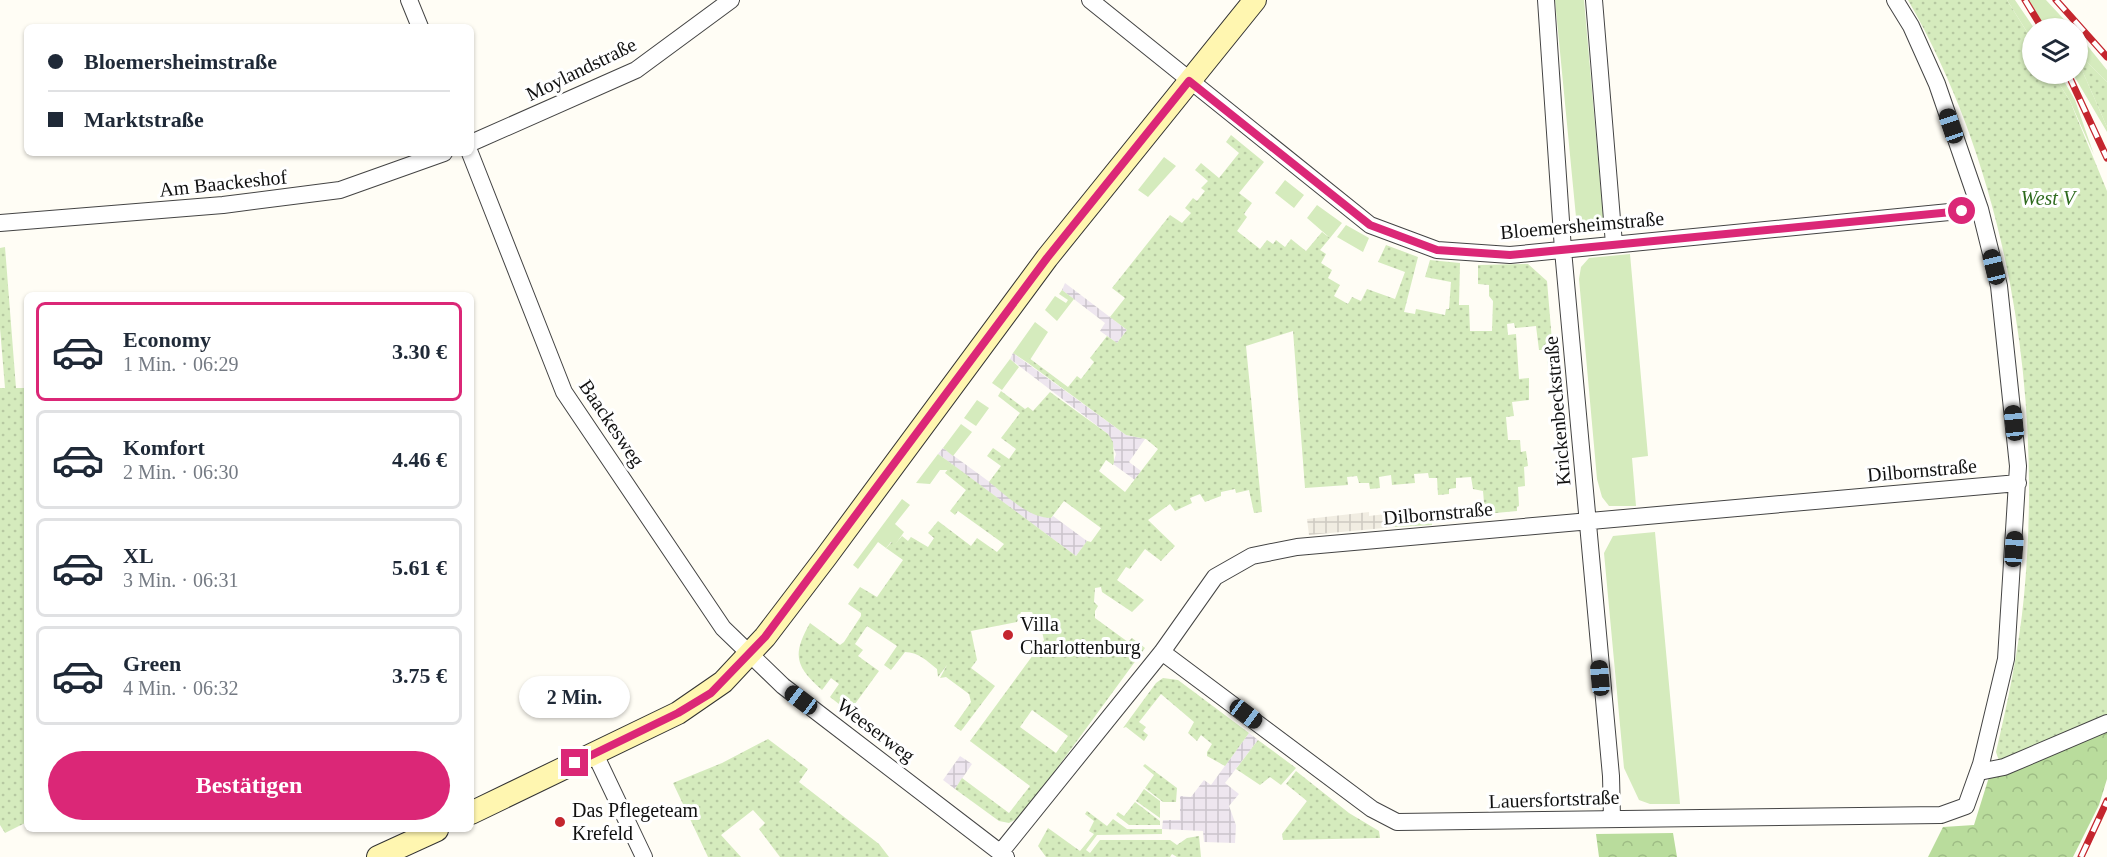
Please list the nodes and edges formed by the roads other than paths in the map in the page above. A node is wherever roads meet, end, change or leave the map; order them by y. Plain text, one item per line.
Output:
1 (409, 0) edge
2 (731, 0) edge
3 (1090, 0) edge
4 (1255, 0) edge
5 (1546, 0) edge
6 (1594, 0) edge
7 (1895, 0) edge
8 (419, 24) edge
9 (1189, 81) junction
10 (474, 142) edge
11 (435, 156) edge
12 (471, 156) edge
13 (1980, 209) junction
14 (0, 224) edge
15 (1614, 244) junction
16 (1563, 250) junction
17 (2018, 483) junction
18 (1588, 522) junction
19 (726, 631) joint
20 (1162, 652) junction
21 (749, 654) junction
22 (2107, 723) edge
23 (595, 754) junction
24 (1979, 772) junction
25 (474, 812) edge
26 (1612, 818) junction
27 (433, 832) edge
28 (1003, 855) edge
29 (378, 857) edge
30 (644, 857) edge

1 - 8 street
2 - 10 street, Moylandstraße
3 - 9 street, Bloemersheimstraße
4 - 9 street
5 - 16 street, Krickenbeckstraße
6 - 15 street
7 - 13 street, Lauersfortstraße
9 - 16 street, Bloemersheimstraße
9 - 21 street
11 - 14 street, Am Baackeshof
12 - 19 street, Baackesweg
13 - 15 street, Bloemersheimstraße
13 - 17 street, Lauersfortstraße
15 - 16 street, Bloemersheimstraße
16 - 18 street, Krickenbeckstraße
17 - 18 street, Dilbornstraße
17 - 24 street, Lauersfortstraße
18 - 20 street, Dilbornstraße
18 - 26 street, Krickenbeckstraße
19 - 21 street, Weeserweg
20 - 26 street, Lauersfortstraße
20 - 28 street, Dilbornstraße
21 - 23 street
21 - 28 street, Weeserweg
22 - 24 street
23 - 25 street
23 - 30 street
24 - 26 street, Lauersfortstraße
27 - 29 street

